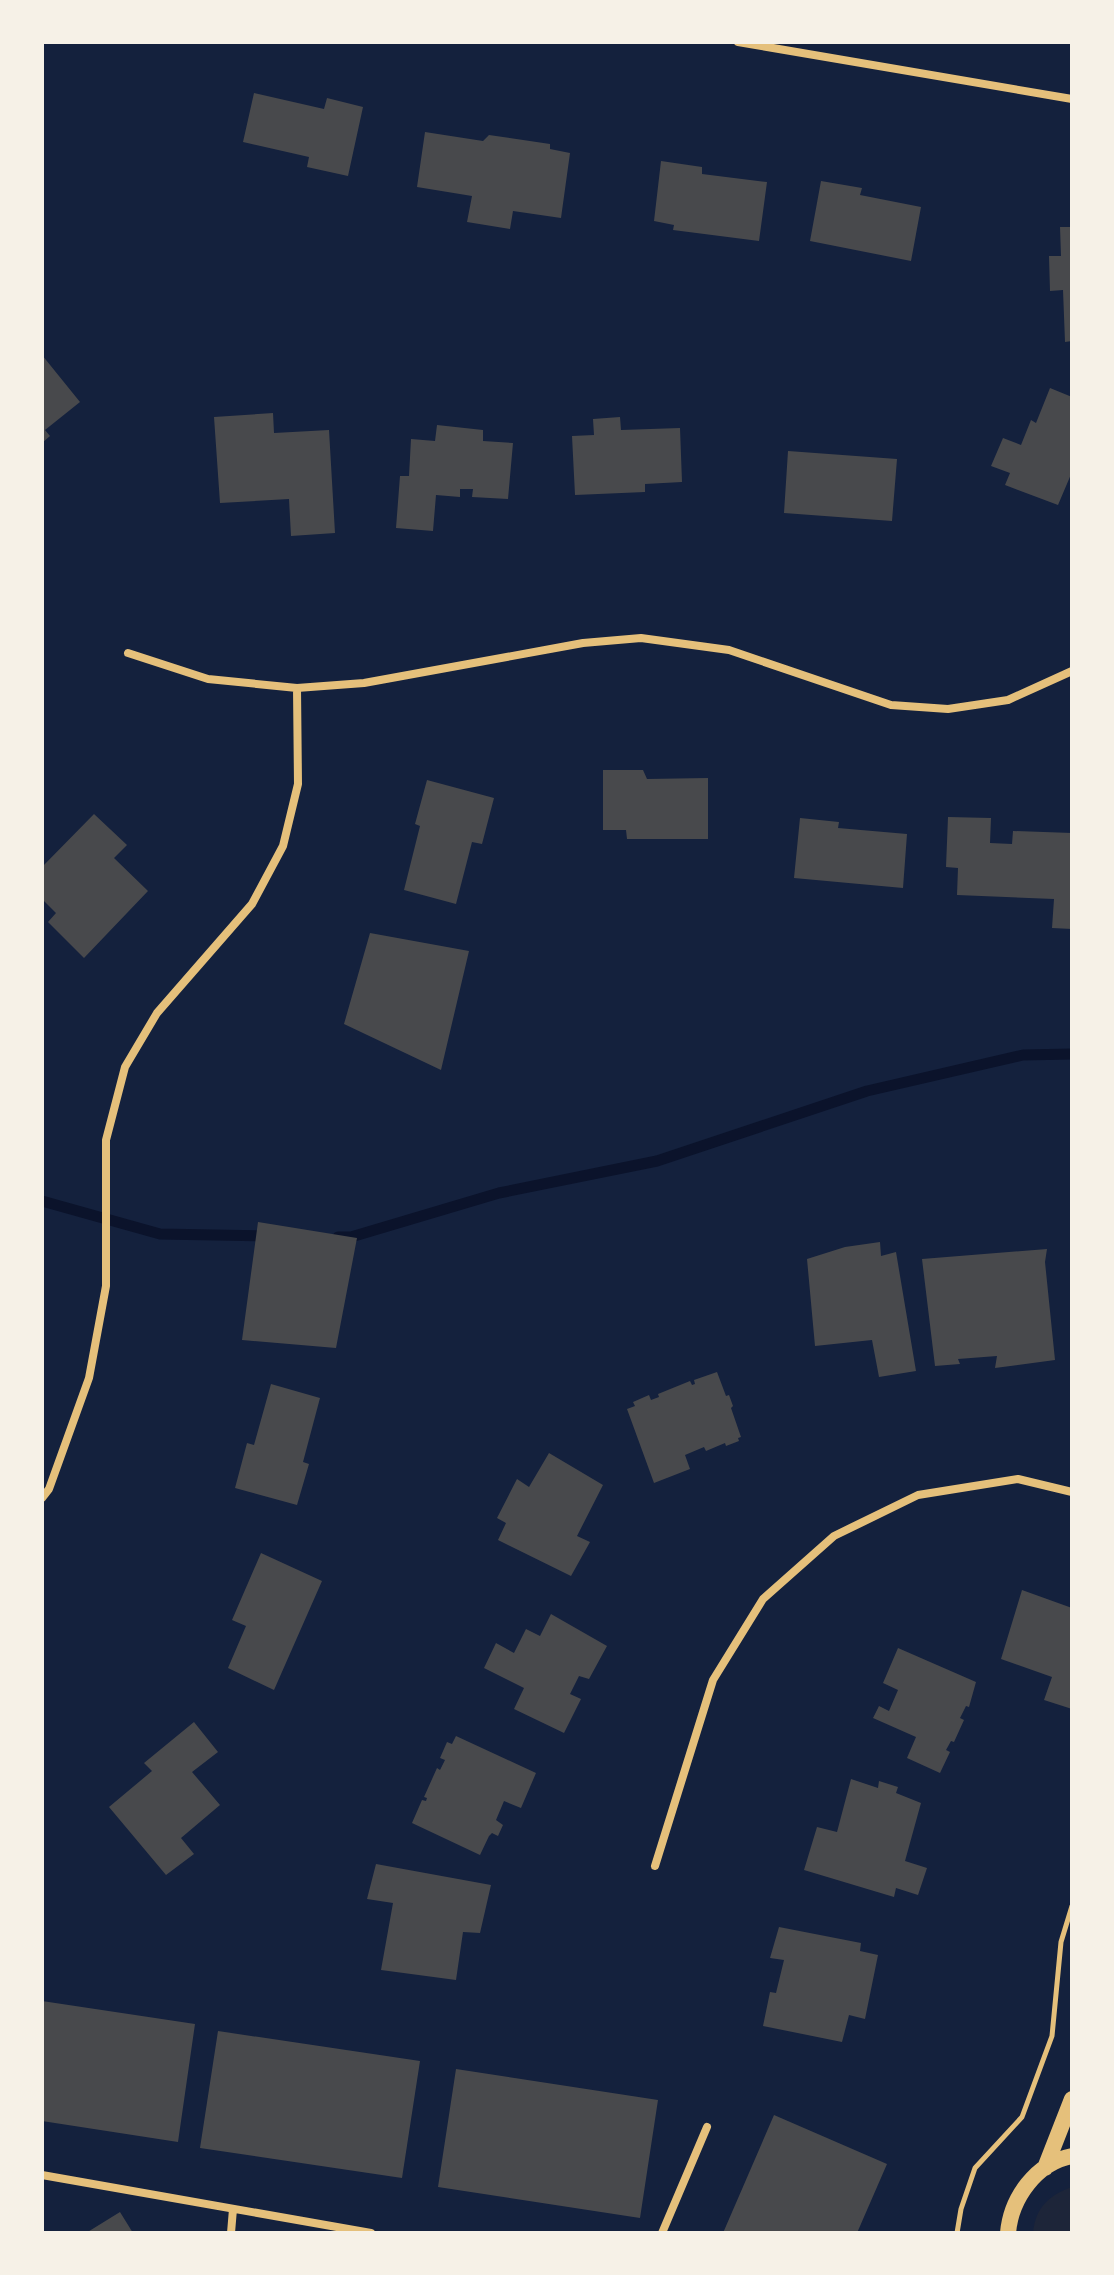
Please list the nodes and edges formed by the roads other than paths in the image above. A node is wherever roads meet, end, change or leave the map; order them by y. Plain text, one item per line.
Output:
1 (738, 42) edge
2 (1072, 99) edge
3 (128, 653) dead end
4 (1072, 671) edge
5 (297, 688) junction
6 (1072, 1492) edge
7 (42, 1498) edge
8 (655, 1866) dead end
9 (1072, 2099) edge
10 (707, 2127) dead end
11 (1072, 2156) edge
12 (1045, 2168) junction
13 (42, 2175) edge
14 (233, 2209) junction
15 (231, 2233) edge
16 (371, 2233) edge
17 (662, 2233) edge
18 (1008, 2233) edge

1 - 2 street
3 - 5 street
4 - 5 street
5 - 7 street
6 - 8 street
9 - 12 main road
10 - 17 street
11 - 12 main road
12 - 18 main road
13 - 14 street
14 - 15 street
14 - 16 street

